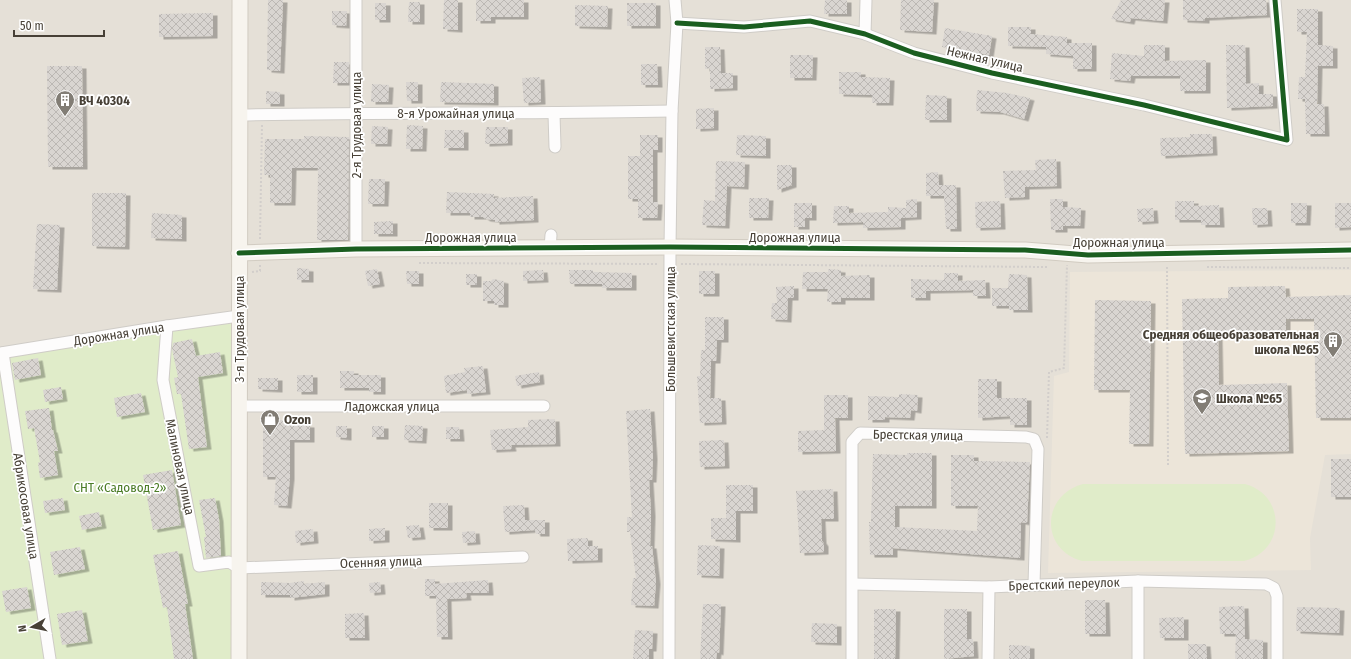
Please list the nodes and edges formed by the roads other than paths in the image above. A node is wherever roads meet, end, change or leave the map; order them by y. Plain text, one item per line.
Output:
1 (240, 0) edge
2 (356, 0) edge
3 (675, 0) edge
4 (866, 0) edge
5 (1275, 0) edge
6 (676, 23) junction
7 (865, 34) junction
8 (672, 111) junction
9 (356, 113) junction
10 (554, 114) junction
11 (240, 115) junction
12 (556, 147) dead end
13 (670, 248) junction
14 (356, 249) junction
15 (1351, 250) edge
16 (239, 252) junction
17 (239, 316) junction
18 (167, 326) junction
19 (1, 353) edge
20 (239, 406) junction
21 (544, 406) dead end
22 (523, 556) dead end
23 (239, 568) junction
24 (1138, 582) junction
25 (853, 584) junction
26 (1034, 585) junction
27 (989, 587) junction
28 (50, 659) edge
29 (240, 659) edge
30 (669, 659) edge
31 (852, 659) edge
32 (988, 659) edge
33 (1138, 659) edge
34 (1277, 659) edge

1 - 11 street, 3-я Трудовая улица
2 - 9 street, 2-я Трудовая улица
3 - 6 street, Большевистская улица
4 - 7 street
5 - 7 street, Нежная улица
6 - 7 street, Нежная улица
6 - 8 street, Большевистская улица
8 - 10 street, 8-я Урожайная улица
8 - 13 street, Большевистская улица
9 - 10 street, 8-я Урожайная улица
9 - 11 street, 8-я Урожайная улица
9 - 14 street, 2-я Трудовая улица
10 - 12 street
11 - 16 street, 3-я Трудовая улица
13 - 14 street, Дорожная улица
13 - 15 street, Дорожная улица
13 - 30 street, Большевистская улица
14 - 16 street, Дорожная улица
16 - 17 street, 3-я Трудовая улица
17 - 18 street, Дорожная улица
17 - 20 street, 3-я Трудовая улица
18 - 19 street, Дорожная улица
18 - 23 street, Малиновая улица
19 - 28 street, Абрикосовая улица
20 - 21 street, Ладожская улица
20 - 23 street, 3-я Трудовая улица
22 - 23 street, Осенняя улица
23 - 29 street, 3-я Трудовая улица
24 - 26 street, Брестский переулок
24 - 33 street
24 - 34 street, Брестский переулок
25 - 26 street, Брестская улица
25 - 27 street, Брестский переулок
25 - 31 street, Брестская улица
26 - 27 street, Брестский переулок
27 - 32 street

